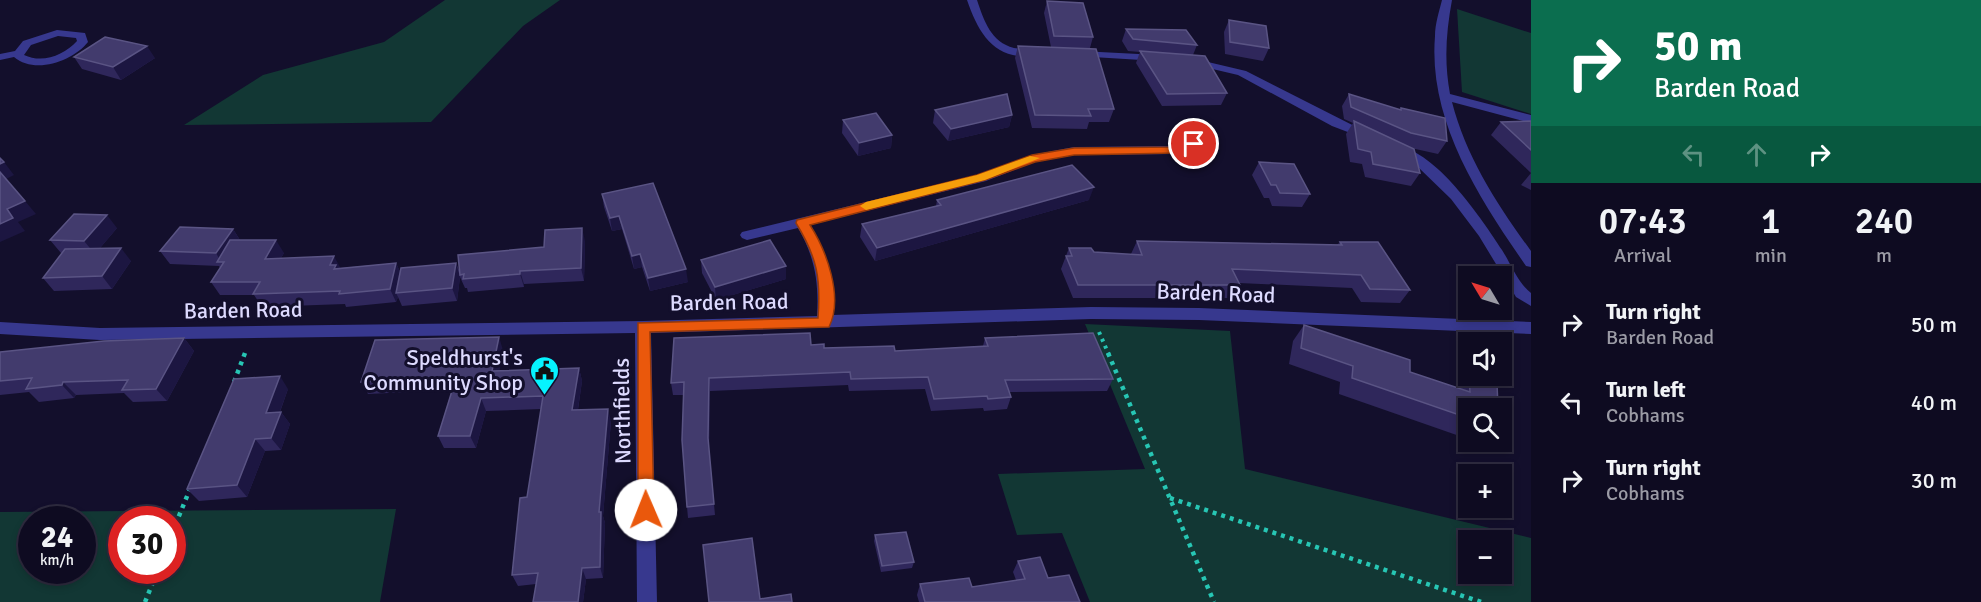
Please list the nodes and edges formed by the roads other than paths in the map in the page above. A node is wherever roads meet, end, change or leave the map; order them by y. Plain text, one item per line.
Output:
1 (972, 0) edge
2 (1448, 0) edge
3 (19, 53) junction
4 (1047, 54) edge
5 (1070, 54) edge
6 (0, 57) edge
7 (1443, 96) junction
8 (1531, 119) edge
9 (1211, 138) dead end
10 (802, 223) junction
11 (747, 235) dead end
12 (1531, 262) edge
13 (1531, 301) edge
14 (824, 323) junction
15 (643, 327) junction
16 (0, 328) edge
17 (1531, 328) edge
18 (647, 602) edge

1 - 4 street
2 - 7 street
3 - 3 street
3 - 6 street
5 - 13 street
7 - 8 street
7 - 12 street
9 - 10 street
10 - 11 street
10 - 14 street
14 - 15 street, Barden Road
14 - 17 street, Barden Road
15 - 16 street, Barden Road
15 - 18 street, Northfields

